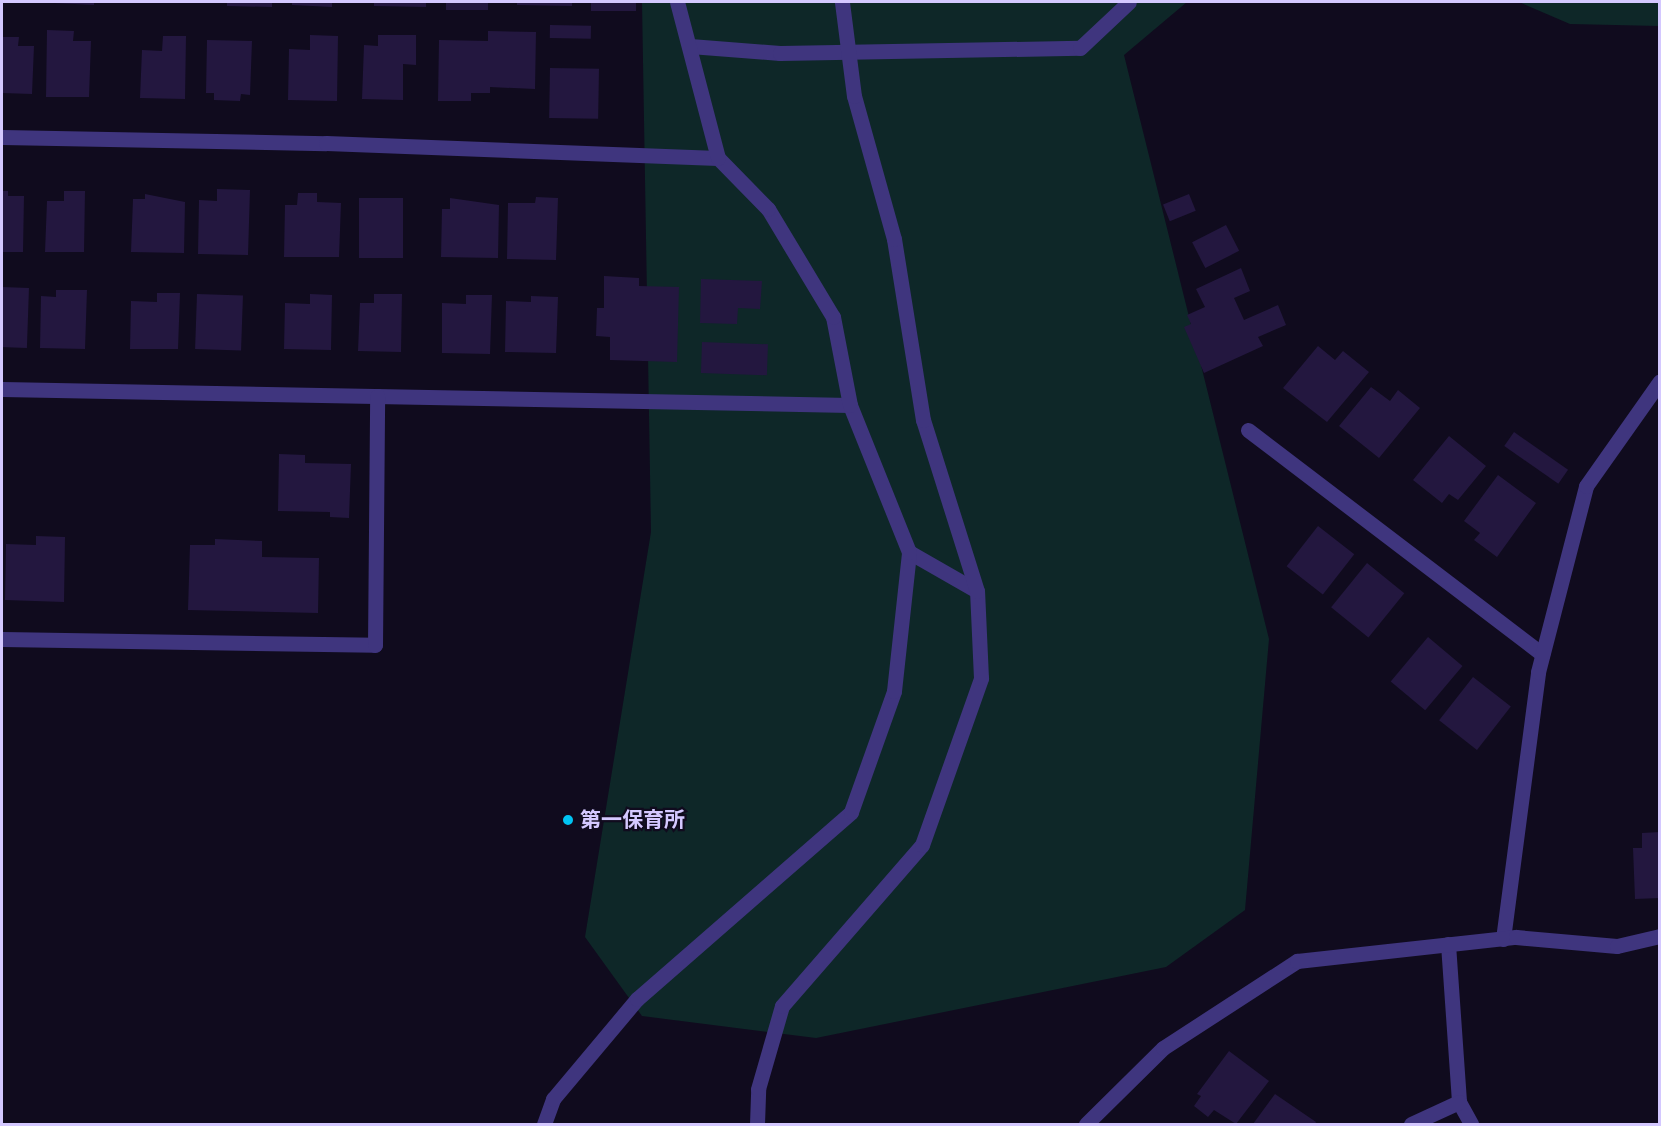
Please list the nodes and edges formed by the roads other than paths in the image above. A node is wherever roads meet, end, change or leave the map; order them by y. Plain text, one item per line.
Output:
1 (676, 2) edge
2 (842, 2) edge
3 (1129, 2) edge
4 (690, 46) junction
5 (849, 51) junction
6 (2, 137) edge
7 (718, 159) junction
8 (1659, 381) edge
9 (2, 389) edge
10 (377, 396) junction
11 (850, 405) junction
12 (1248, 430) dead end
13 (909, 552) junction
14 (977, 591) junction
15 (2, 639) edge
16 (1542, 654) junction
17 (1659, 936) edge
18 (1503, 939) junction
19 (1448, 944) junction
20 (1459, 1102) junction
21 (544, 1125) edge
22 (757, 1125) edge
23 (1086, 1125) edge
24 (1411, 1125) edge
25 (1471, 1125) edge

1 - 4 street
2 - 5 street
3 - 5 street
4 - 5 street
4 - 7 street
5 - 14 street
6 - 7 street
7 - 11 street
8 - 16 street
9 - 10 street
10 - 11 street
10 - 15 street
11 - 13 street
12 - 16 street
13 - 14 street
13 - 21 street
14 - 22 street
16 - 18 street
17 - 18 street
18 - 19 street
19 - 20 street
19 - 23 street
20 - 24 street
20 - 25 street

